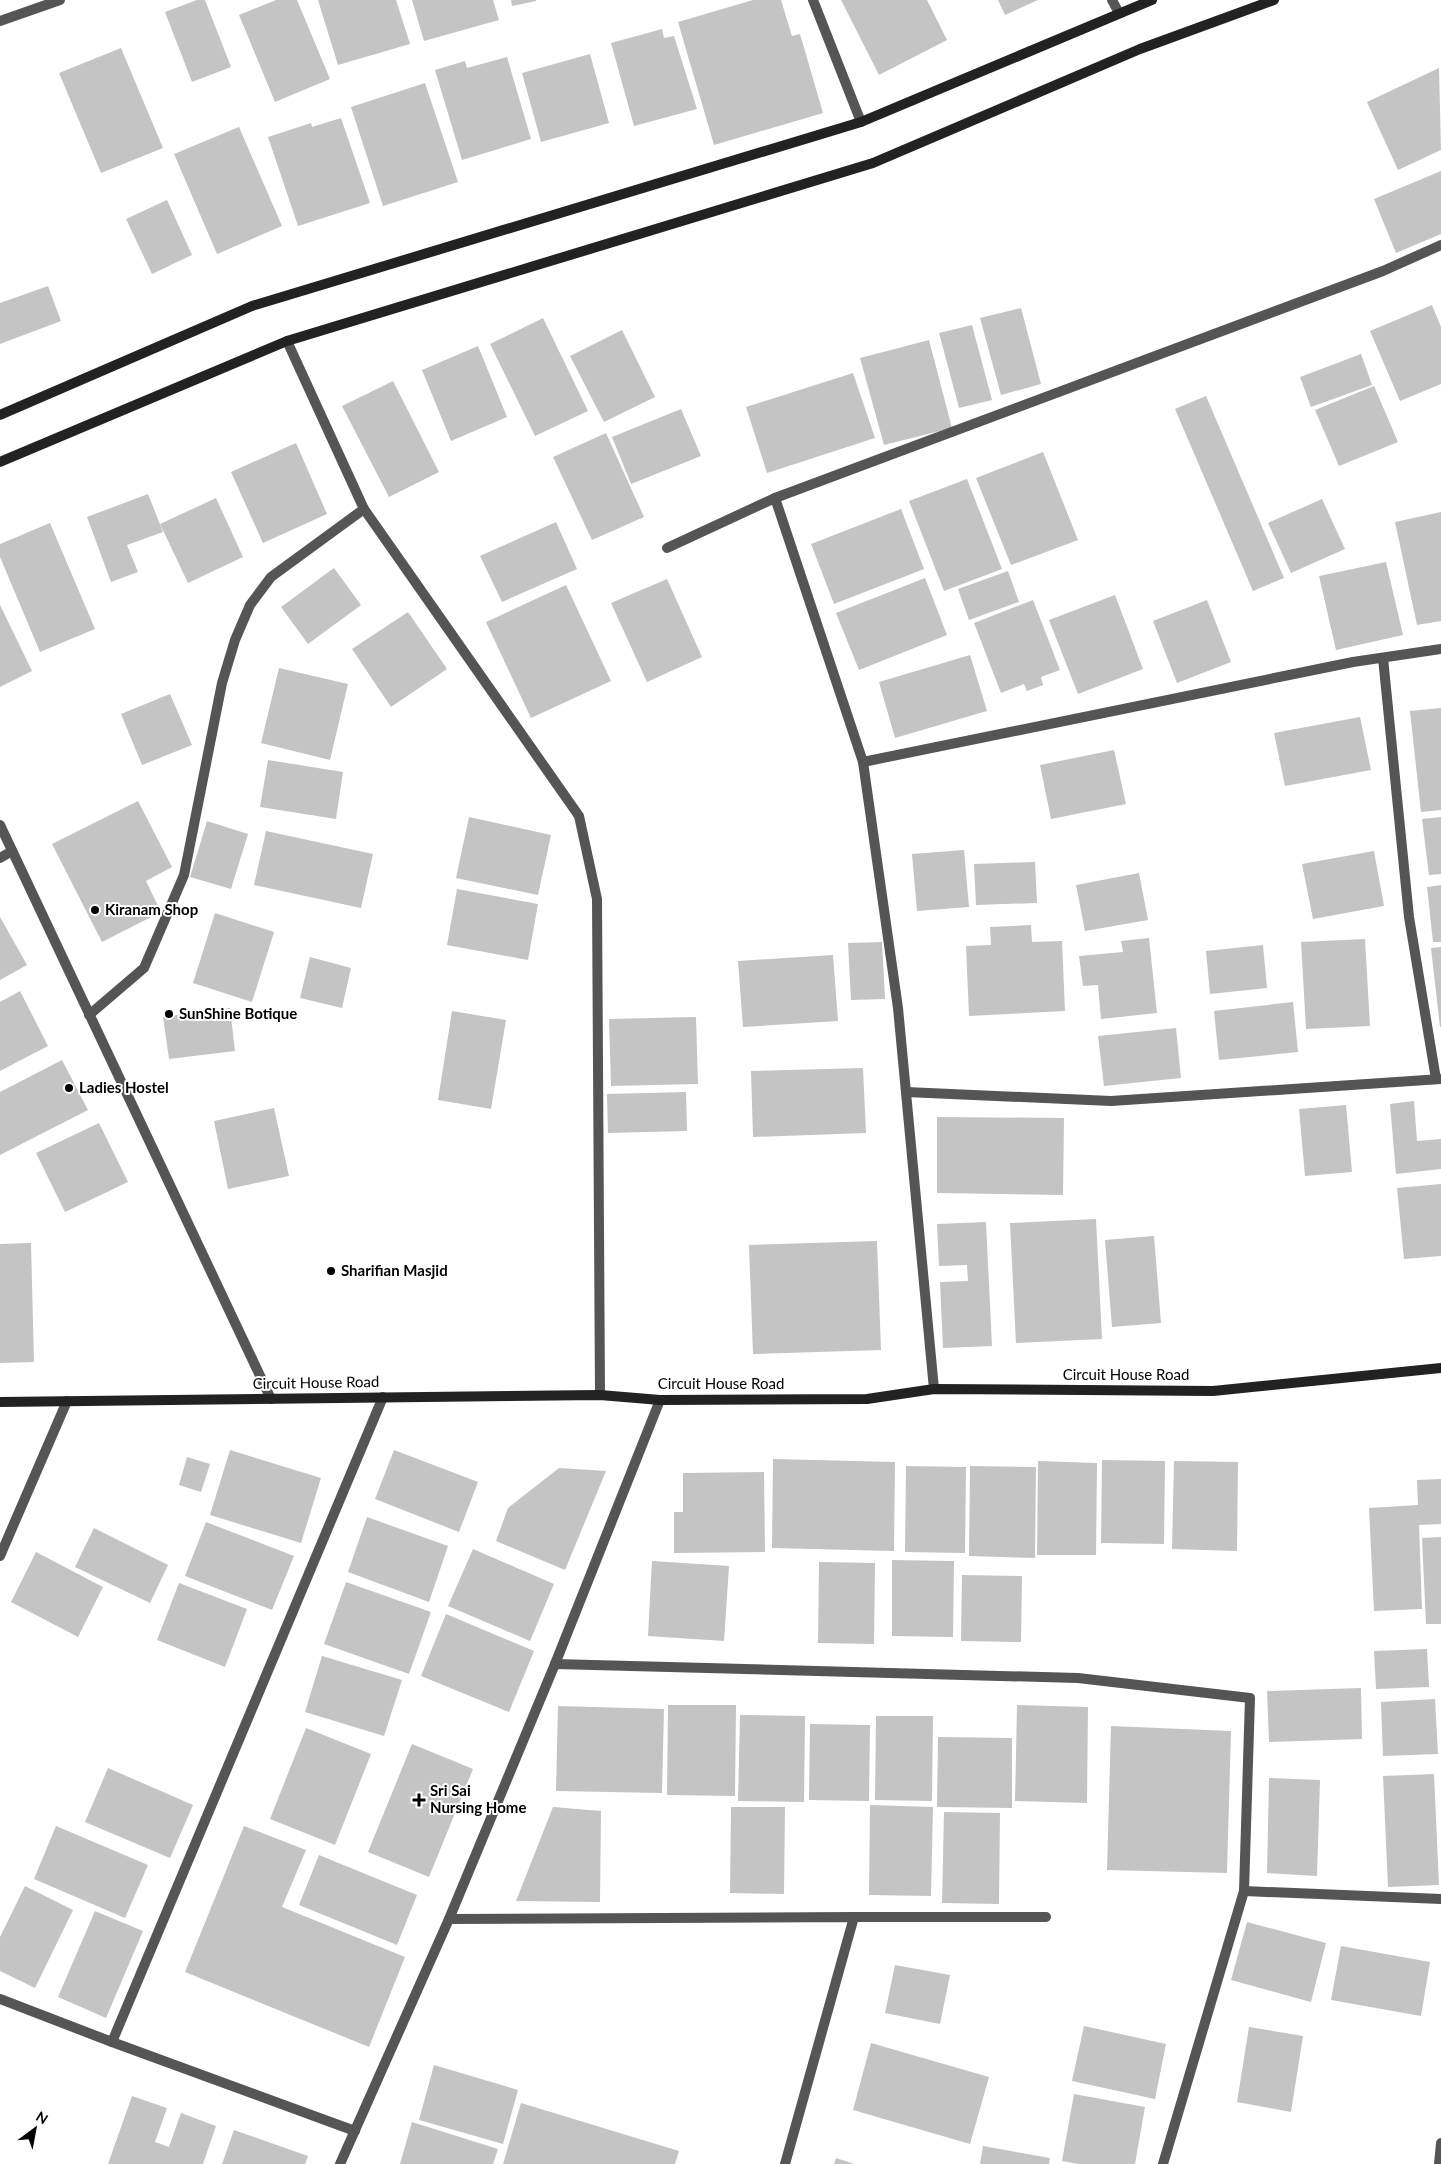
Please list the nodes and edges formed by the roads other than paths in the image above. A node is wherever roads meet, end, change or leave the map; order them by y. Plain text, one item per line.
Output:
1 (60, 0) edge
2 (812, 0) edge
3 (1112, 0) edge
4 (1152, 0) edge
5 (1274, 0) edge
6 (1119, 13) junction
7 (0, 21) edge
8 (861, 122) junction
9 (1441, 245) edge
10 (287, 341) junction
11 (0, 415) edge
12 (0, 462) edge
13 (775, 498) junction
14 (364, 509) junction
15 (667, 548) dead end
16 (1441, 649) edge
17 (1384, 658) junction
18 (863, 762) junction
19 (0, 825) edge
20 (12, 851) junction
21 (0, 858) edge
22 (89, 1015) junction
23 (1439, 1079) edge
24 (906, 1092) junction
25 (1441, 1368) edge
26 (934, 1390) junction
27 (600, 1395) junction
28 (382, 1397) junction
29 (271, 1399) junction
30 (660, 1400) junction
31 (67, 1401) junction
32 (0, 1402) edge
33 (0, 1556) edge
34 (555, 1664) junction
35 (1244, 1891) junction
36 (1441, 1899) edge
37 (854, 1917) junction
38 (1046, 1917) dead end
39 (449, 1920) junction
40 (0, 1999) edge
41 (112, 2042) junction
42 (355, 2131) junction
43 (1441, 2143) edge
44 (340, 2164) edge
45 (784, 2164) edge
46 (1163, 2164) edge
47 (1439, 2164) edge

1 - 7 street
2 - 8 street
3 - 6 street
4 - 6 street
5 - 10 street
6 - 8 street
8 - 11 street
9 - 13 street
10 - 12 street
10 - 14 street
13 - 15 street
13 - 18 street
14 - 22 street
14 - 27 street
16 - 17 street
17 - 18 street
17 - 23 street
18 - 24 street
19 - 20 street
20 - 21 street
20 - 22 street
22 - 29 street
23 - 24 street
24 - 26 street
25 - 26 street, Circuit House Road
26 - 30 street, Circuit House Road
27 - 28 street, Circuit House Road
27 - 30 street, Circuit House Road
28 - 29 street, Circuit House Road
28 - 41 street
29 - 31 street, Circuit House Road
30 - 34 street
31 - 32 street, Circuit House Road
31 - 33 street
34 - 35 street
34 - 39 street
35 - 36 street
35 - 46 street
37 - 38 street
37 - 39 street
37 - 45 street
39 - 42 street
40 - 41 street
41 - 42 street
42 - 44 street
43 - 47 street

